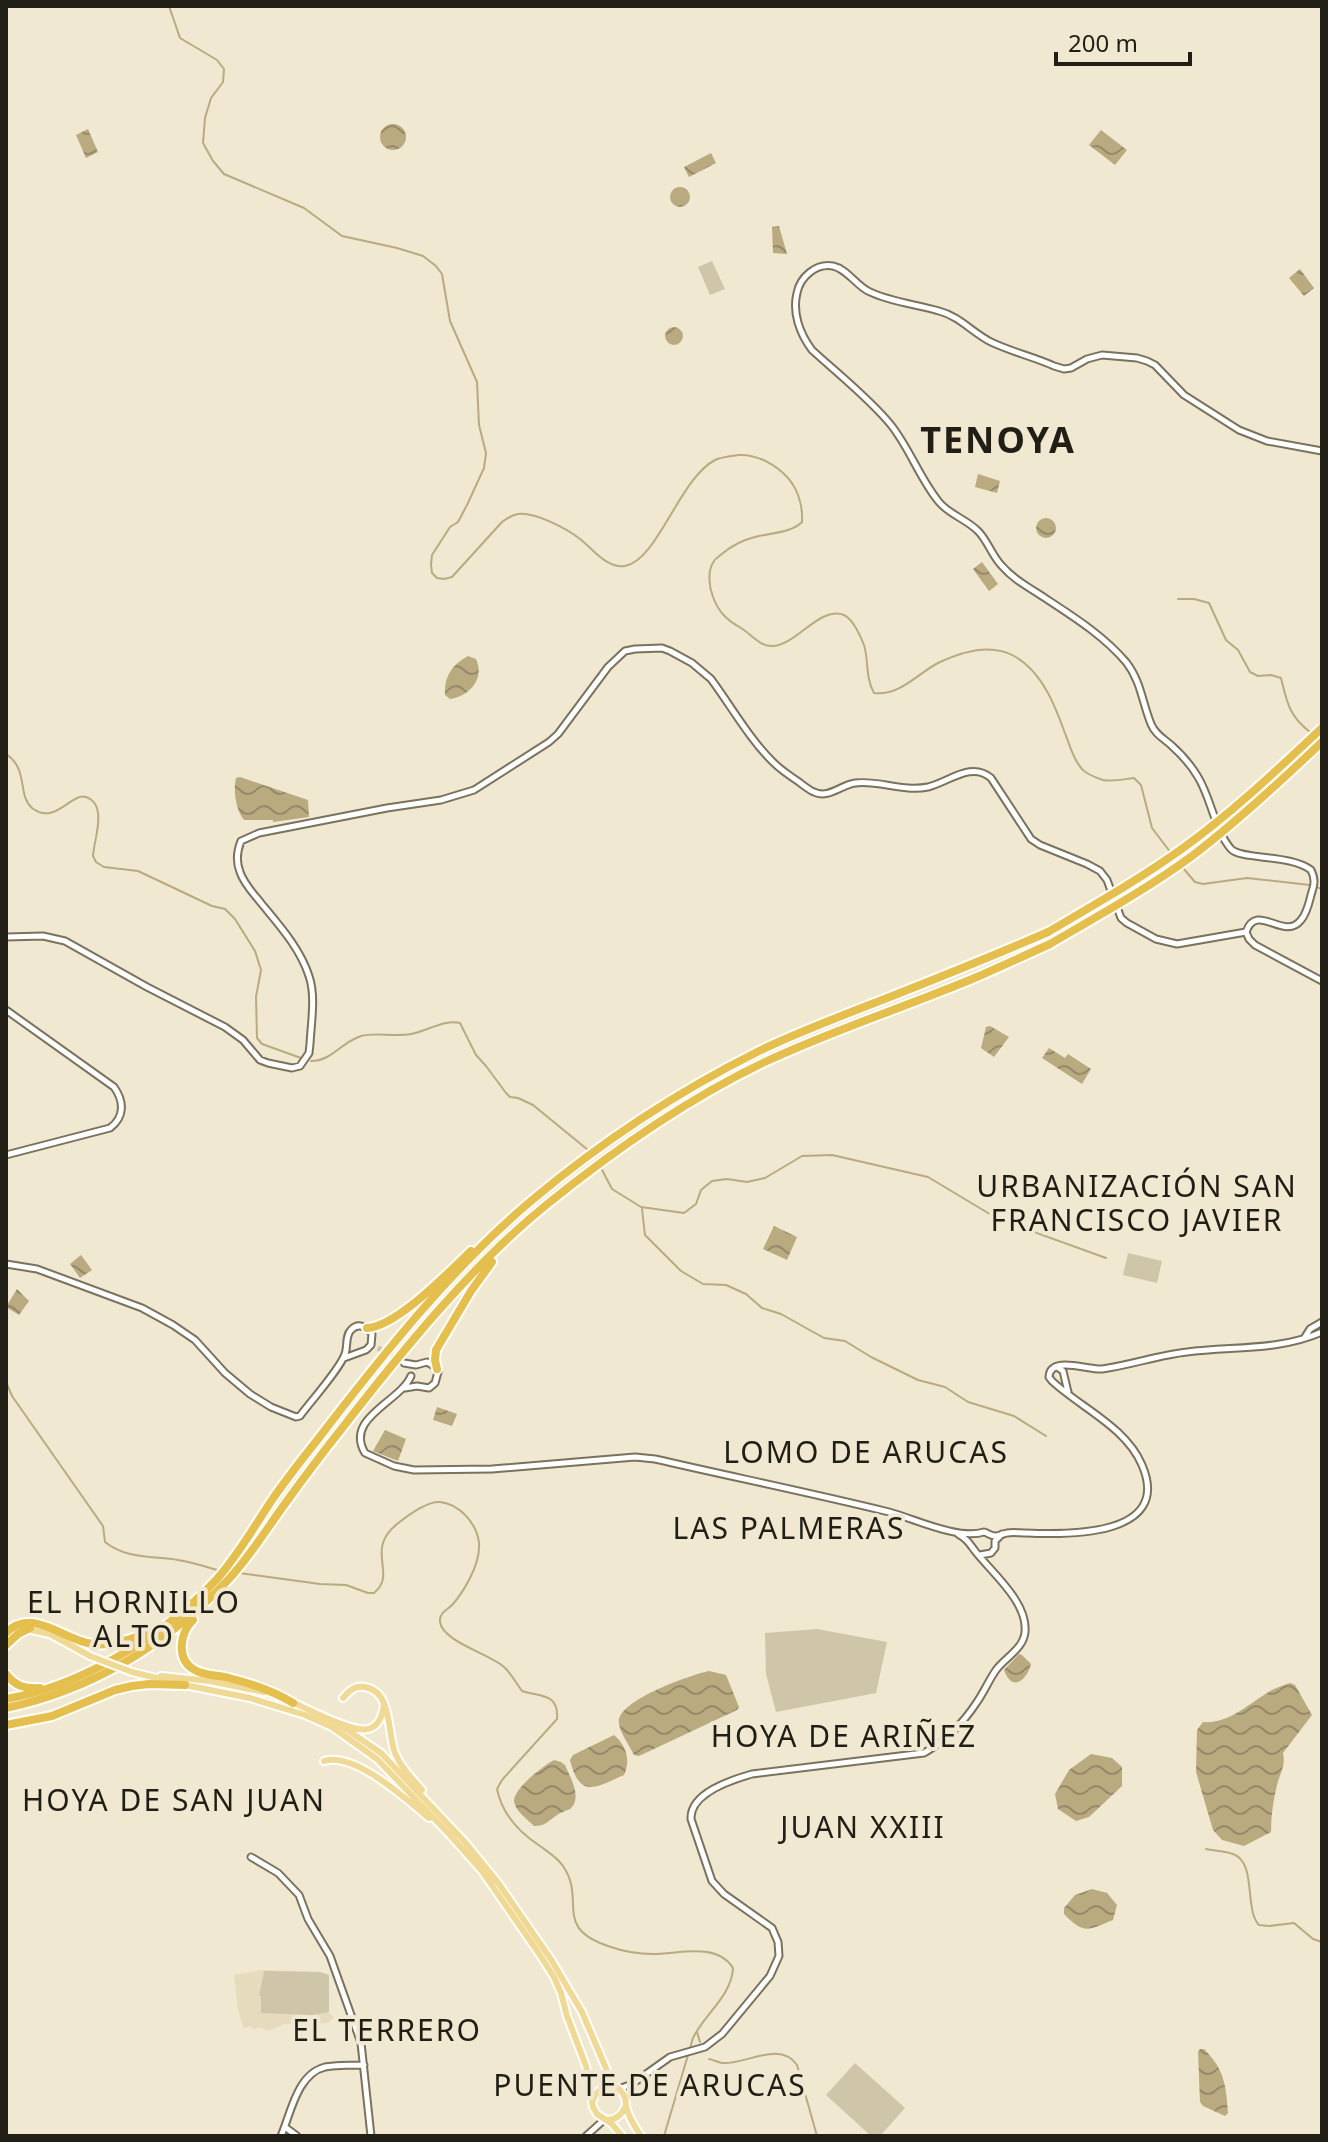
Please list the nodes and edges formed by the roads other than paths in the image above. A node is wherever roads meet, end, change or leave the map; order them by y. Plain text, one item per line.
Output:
1 (1322, 451) edge
2 (1322, 728) edge
3 (1322, 742) edge
4 (1246, 932) junction
5 (6, 937) edge
6 (1322, 981) edge
7 (6, 1010) edge
8 (6, 1155) edge
9 (495, 1232) junction
10 (507, 1243) junction
11 (6, 1264) edge
12 (1322, 1322) edge
13 (367, 1328) junction
14 (1322, 1332) edge
15 (1305, 1338) junction
16 (348, 1343) junction
17 (371, 1345) junction
18 (378, 1348) tunnel mouth
19 (359, 1352) junction
20 (344, 1358) junction
21 (416, 1365) junction
22 (1057, 1367) junction
23 (1079, 1367) junction
24 (437, 1369) junction
25 (411, 1375) junction
26 (1064, 1375) junction
27 (1052, 1381) junction
28 (417, 1386) junction
29 (401, 1390) junction
30 (1068, 1392) junction
31 (954, 1532) junction
32 (977, 1534) junction
33 (994, 1539) junction
34 (976, 1552) junction
35 (991, 1553) junction
36 (992, 1569) junction
37 (196, 1614) junction
38 (162, 1626) junction
39 (30, 1628) junction
40 (6, 1635) edge
41 (6, 1645) edge
42 (6, 1674) edge
43 (149, 1676) junction
44 (185, 1685) junction
45 (53, 1686) junction
46 (343, 1698) dead end
47 (6, 1699) edge
48 (293, 1703) junction
49 (384, 1704) junction
50 (6, 1708) edge
51 (334, 1721) junction
52 (6, 1725) edge
53 (324, 1761) dead end
54 (441, 1815) junction
55 (450, 1835) junction
56 (251, 1857) dead end
57 (557, 1977) junction
58 (364, 2065) junction
59 (641, 2078) junction
60 (617, 2088) junction
61 (593, 2100) junction
62 (626, 2102) junction
63 (597, 2114) junction
64 (606, 2119) junction
65 (285, 2127) junction
66 (588, 2134) edge
67 (281, 2136) edge
68 (297, 2136) edge
69 (371, 2136) edge
70 (622, 2136) edge
71 (641, 2136) edge

1 - 4 street
2 - 9 highway, bridge
3 - 10 highway, bridge
4 - 5 street
4 - 6 street
7 - 8 street
9 - 13 highway
9 - 38 highway
10 - 24 highway
10 - 37 highway
11 - 20 street
12 - 15 street
13 - 16 street
13 - 17 street
14 - 15 street
15 - 23 street
16 - 19 street
16 - 20 street
17 - 18 street
17 - 19 street
19 - 20 street
21 - 24 street
21 - 25 street
21 - 25 street
22 - 23 street
22 - 26 street
22 - 27 street
23 - 26 street
24 - 28 street
25 - 28 street
25 - 29 street
26 - 27 street
26 - 30 street
27 - 30 street
28 - 29 street
29 - 31 street
30 - 33 street
31 - 32 street
31 - 34 street
32 - 33 street
32 - 34 street
33 - 35 street
34 - 35 street
34 - 36 street
35 - 36 street
36 - 59 street
37 - 48 highway
37 - 50 highway
38 - 40 highway
38 - 45 highway
39 - 40 main road
39 - 41 highway
39 - 43 main road, bridge
42 - 45 highway
43 - 44 main road
43 - 48 main road
44 - 52 highway
44 - 55 main road
45 - 47 highway
46 - 49 main road
48 - 51 main road
49 - 51 main road
49 - 54 main road
51 - 54 main road
53 - 55 main road
54 - 57 main road
55 - 57 main road
56 - 58 street
57 - 60 main road
57 - 61 main road
58 - 65 street
58 - 69 street
59 - 60 street
59 - 62 street
60 - 61 main road
60 - 62 main road
61 - 63 main road
62 - 64 main road
62 - 71 main road
63 - 64 main road
63 - 66 street
64 - 66 street
64 - 70 main road
65 - 67 street
65 - 68 street

